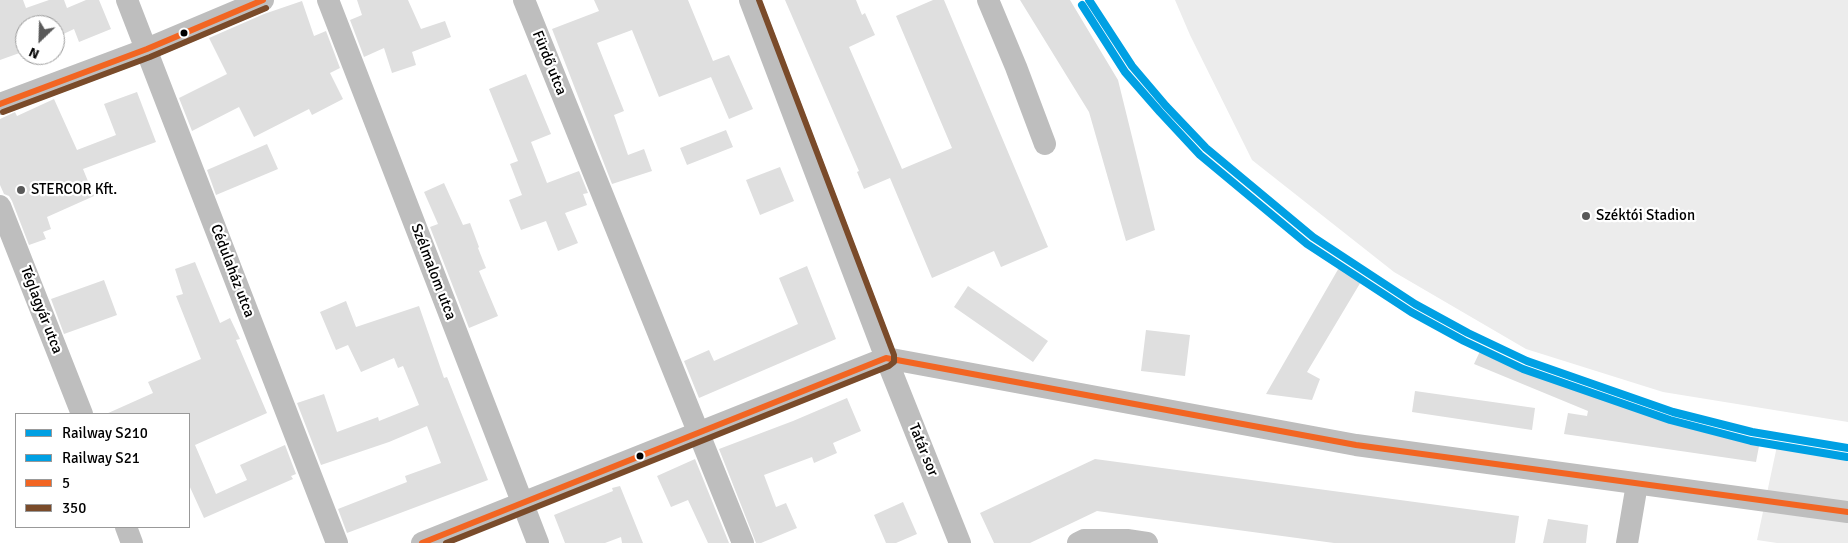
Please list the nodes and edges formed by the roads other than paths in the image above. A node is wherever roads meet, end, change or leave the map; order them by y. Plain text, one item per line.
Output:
1 (127, 0) edge
2 (263, 0) edge
3 (328, 0) edge
4 (524, 0) edge
5 (750, 0) edge
6 (988, 0) edge
7 (147, 49) junction
8 (0, 104) edge
9 (1045, 144) dead end
10 (0, 206) edge
11 (886, 358) junction
12 (82, 413) edge
13 (699, 432) junction
14 (1637, 484) junction
15 (522, 502) junction
16 (1848, 512) edge
17 (126, 528) edge
18 (132, 543) edge
19 (337, 543) edge
20 (422, 543) edge
21 (538, 543) edge
22 (743, 543) edge
23 (960, 543) edge
24 (1078, 543) edge
25 (1147, 543) edge
26 (1627, 543) edge

1 - 7 street, Cédulaház utca
2 - 7 street
3 - 15 street, Szélmalom utca
4 - 13 street, Fürdő utca
5 - 11 street, Tatár sor
6 - 9 street
7 - 8 street
7 - 19 street, Cédulaház utca
10 - 12 street, Téglagyár utca
11 - 13 street
11 - 14 street
11 - 23 street, Tatár sor
13 - 15 street
13 - 22 street, Fürdő utca
14 - 16 street
14 - 26 street
15 - 20 street
15 - 21 street, Szélmalom utca
17 - 18 street
24 - 25 street

